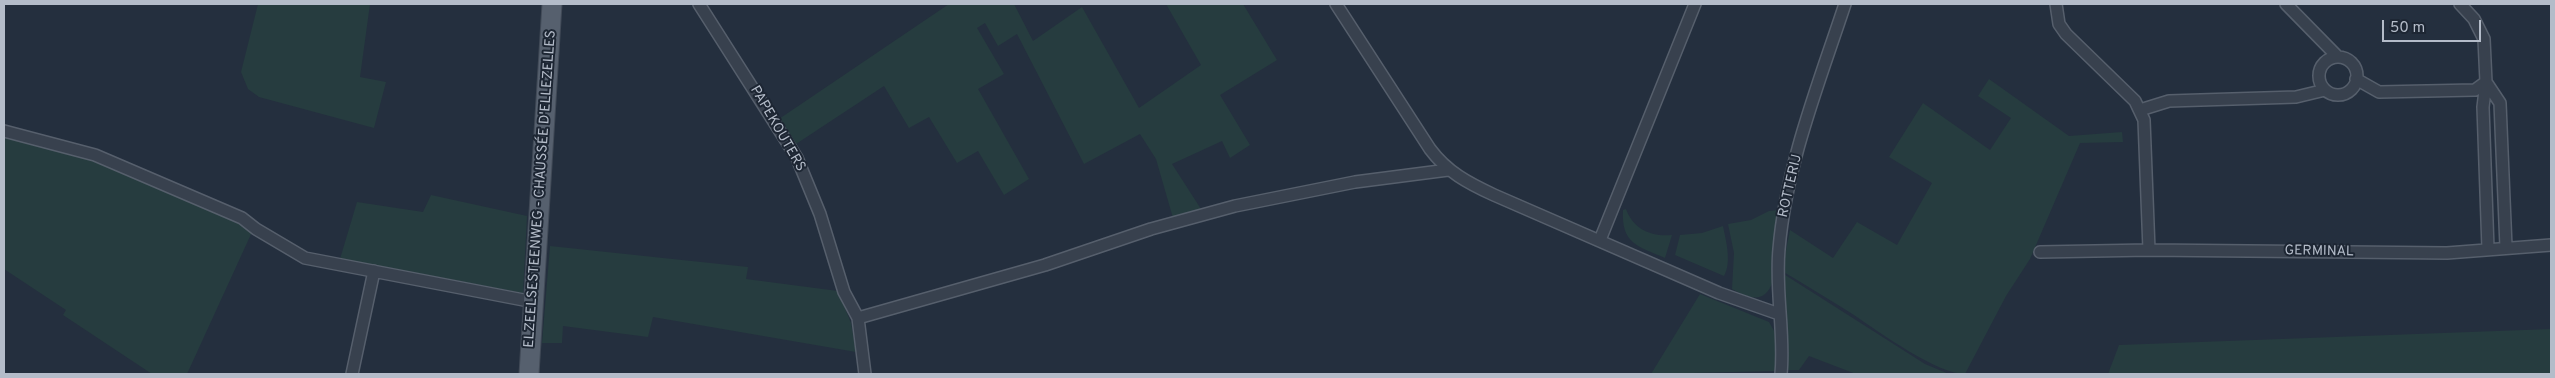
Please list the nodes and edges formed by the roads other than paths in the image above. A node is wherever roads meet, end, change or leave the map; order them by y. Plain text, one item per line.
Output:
1 (552, 4) edge
2 (699, 4) edge
3 (1336, 4) edge
4 (1695, 4) edge
5 (1845, 4) edge
6 (2056, 4) edge
7 (2286, 4) edge
8 (2460, 4) edge
9 (2337, 56) junction
10 (2356, 78) junction
11 (2486, 82) junction
12 (2325, 90) junction
13 (2140, 110) junction
14 (4, 131) edge
15 (1448, 170) junction
16 (1600, 240) junction
17 (2551, 245) edge
18 (2506, 247) junction
19 (2488, 248) junction
20 (2149, 250) junction
21 (2040, 252) dead end
22 (374, 271) junction
23 (534, 302) junction
24 (1779, 314) junction
25 (858, 318) junction
26 (352, 374) edge
27 (529, 374) edge
28 (865, 374) edge
29 (1781, 374) edge

1 - 23 main road, ELZEELSESTEENWEG - CHAUSSÉE D'ELLEZELLES
2 - 25 street, PAPEKOUTERS
3 - 15 street
4 - 16 street
5 - 24 street, ROTTERIJ
6 - 13 street
7 - 9 street
8 - 11 street
9 - 10 street
9 - 12 street
10 - 11 street
10 - 12 street
11 - 18 street
11 - 19 street
12 - 13 street
13 - 20 street
14 - 22 street
15 - 16 street
15 - 25 street
16 - 24 street
17 - 18 street, GERMINAL
18 - 19 street, GERMINAL
19 - 20 street, GERMINAL
20 - 21 street, GERMINAL
22 - 23 street
22 - 26 street
23 - 27 main road, ELZEELSESTEENWEG - CHAUSSÉE D'ELLEZELLES
24 - 29 street, ROTTERIJ
25 - 28 street

